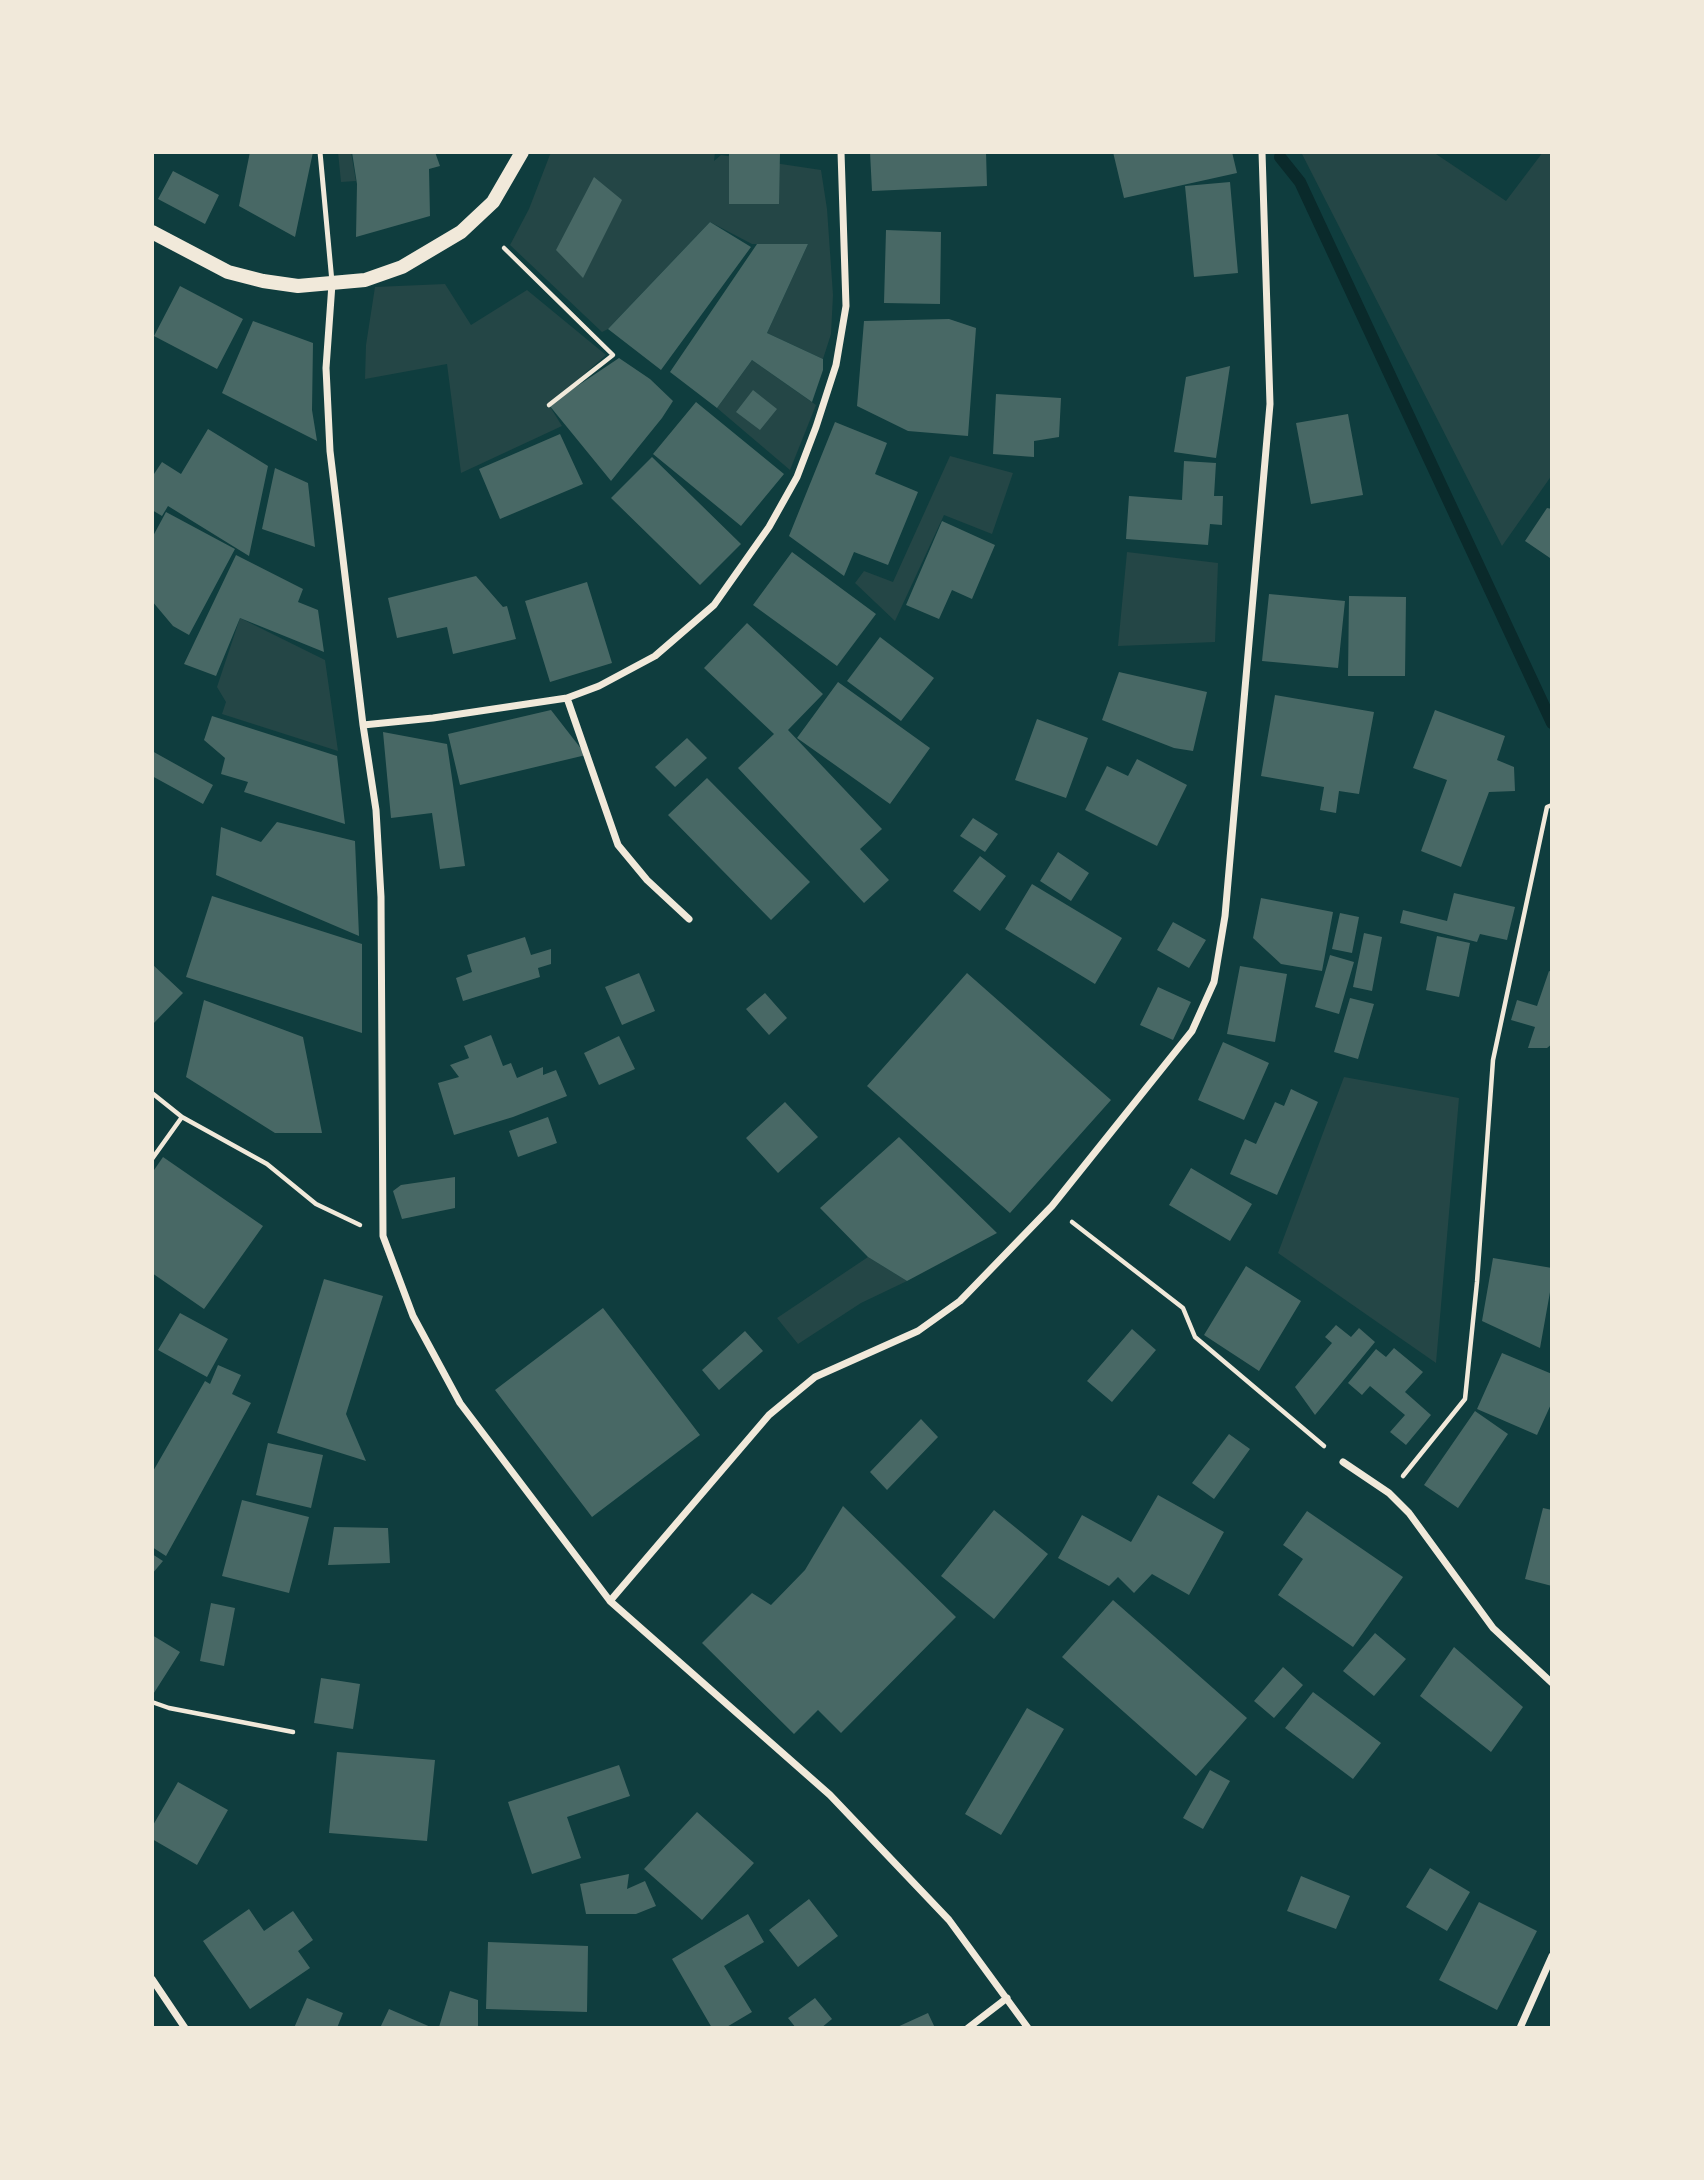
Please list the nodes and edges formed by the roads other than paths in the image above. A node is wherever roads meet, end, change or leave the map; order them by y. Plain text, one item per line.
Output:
1 (320, 152) edge
2 (522, 152) edge
3 (841, 152) edge
4 (1262, 152) edge
5 (152, 232) edge
6 (332, 284) junction
7 (567, 698) junction
8 (363, 725) junction
9 (689, 919) dead end
10 (1343, 1462) road end
11 (610, 1601) junction
12 (1552, 1683) edge
13 (1552, 1956) edge
14 (152, 1979) edge
15 (1007, 1998) junction
16 (185, 2028) edge
17 (968, 2028) edge
18 (1028, 2028) edge
19 (1520, 2028) edge

1 - 6 lane
2 - 6 main road
3 - 7 street
4 - 11 street
5 - 6 main road
6 - 8 street
7 - 8 street
7 - 9 street
8 - 11 street
10 - 12 street
11 - 15 street
13 - 19 street
14 - 16 street
15 - 17 street
15 - 18 street

